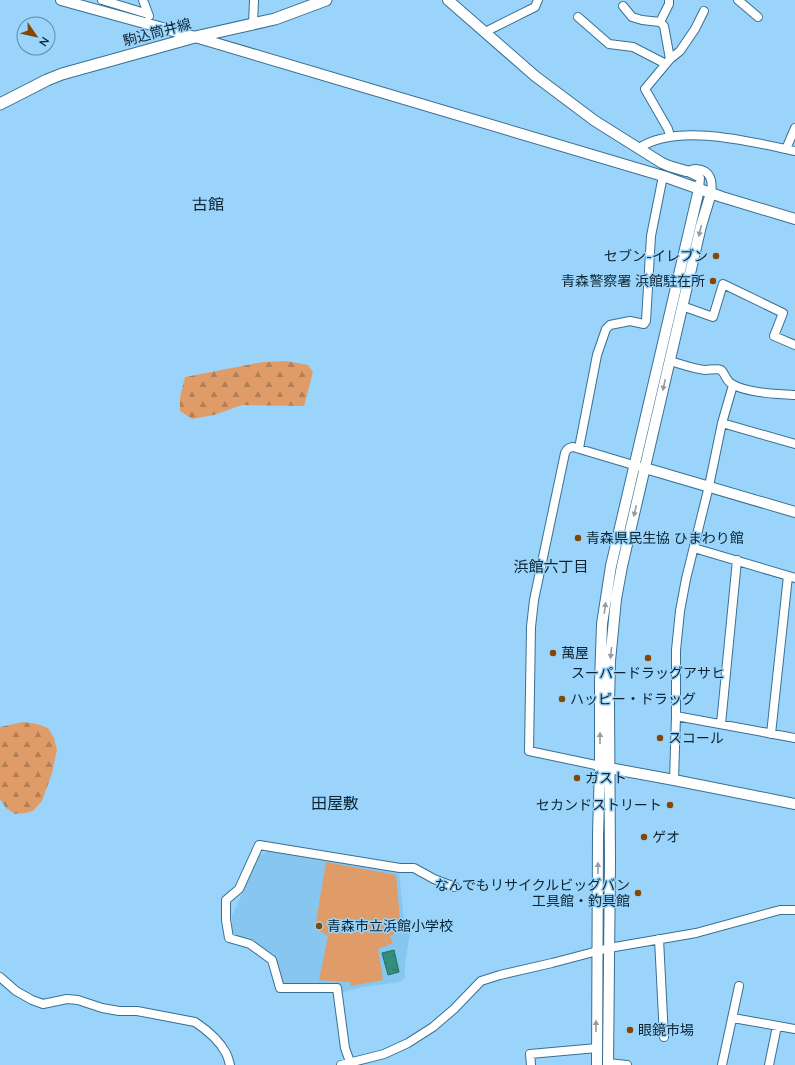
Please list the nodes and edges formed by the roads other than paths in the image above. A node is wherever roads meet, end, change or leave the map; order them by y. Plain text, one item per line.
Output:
1 (61, 0) edge
2 (102, 0) edge
3 (143, 0) edge
4 (254, 0) edge
5 (326, 0) edge
6 (448, 0) edge
7 (538, 0) edge
8 (669, 0) edge
9 (738, 0) edge
10 (96, 4) edge
11 (622, 6) dead end
12 (704, 11) dead end
13 (148, 14) junction
14 (578, 17) dead end
15 (758, 17) dead end
16 (660, 22) junction
17 (253, 24) junction
18 (152, 25) junction
19 (485, 32) junction
20 (195, 37) junction
21 (668, 62) junction
22 (0, 104) edge
23 (795, 128) edge
24 (670, 136) junction
25 (639, 148) junction
26 (786, 149) junction
27 (795, 151) edge
28 (686, 171) junction
29 (663, 176) junction
30 (699, 189) junction
31 (711, 193) junction
32 (795, 219) edge
33 (682, 306) junction
34 (795, 345) edge
35 (670, 362) junction
36 (733, 385) junction
37 (795, 395) edge
38 (722, 423) junction
39 (795, 444) edge
40 (579, 448) junction
41 (634, 465) junction
42 (645, 468) junction
43 (709, 486) junction
44 (795, 512) edge
45 (694, 548) junction
46 (737, 560) junction
47 (791, 577) edge
48 (676, 716) junction
49 (721, 724) junction
50 (771, 734) junction
51 (795, 738) edge
52 (604, 767) junction
53 (674, 780) junction
54 (795, 804) edge
55 (455, 887) dead end
56 (795, 910) edge
57 (659, 939) junction
58 (609, 948) junction
59 (597, 951) junction
60 (0, 977) edge
61 (739, 986) dead end
62 (732, 1018) junction
63 (777, 1026) junction
64 (795, 1029) edge
65 (664, 1037) dead end
66 (597, 1048) junction
67 (350, 1062) junction
68 (608, 1064) edge
69 (230, 1065) edge
70 (341, 1065) edge
71 (531, 1065) edge
72 (597, 1065) edge
73 (627, 1065) edge
74 (722, 1065) edge
75 (770, 1065) edge

1 - 10 street
2 - 13 street
3 - 13 street
4 - 17 street
5 - 17 main road, 駒込筒井線
6 - 19 street
7 - 19 street
8 - 16 street
9 - 15 street
10 - 18 street
11 - 16 street
12 - 21 street
13 - 18 street
14 - 21 street
16 - 21 street
17 - 20 main road, 駒込筒井線
18 - 20 street
19 - 25 street
20 - 22 main road, 駒込筒井線
20 - 29 street
21 - 24 street
23 - 26 street
24 - 25 street
24 - 26 street
25 - 28 street
26 - 27 street
28 - 30 street
28 - 31 street
29 - 30 street
29 - 40 street
30 - 31 street
30 - 41 street
31 - 32 street
31 -> 33 street
33 - 34 street
33 - 35 street
35 - 36 street
35 -> 42 street
36 - 37 street
36 - 38 street
38 - 39 street
38 - 43 street
40 - 41 street
40 - 52 street
41 - 42 street
52 -> 41 street
42 - 43 street
42 -> 52 street
43 - 44 street
43 - 45 street
45 - 46 street
45 - 48 street
46 - 47 street
46 - 49 street
47 - 50 street
48 - 49 street
48 - 53 street
49 - 50 street
50 - 51 street
52 - 53 street
52 - 58 street
59 -> 52 street
53 - 54 street
55 - 67 street
56 - 57 street
57 - 58 street
57 - 65 street
58 - 59 street
58 - 68 street
66 -> 59 street
59 - 67 street
60 - 69 street
61 - 62 street
62 - 63 street
62 - 74 street
63 - 64 street
63 - 75 street
66 - 71 street
66 - 72 street
67 - 70 street
68 - 73 street

